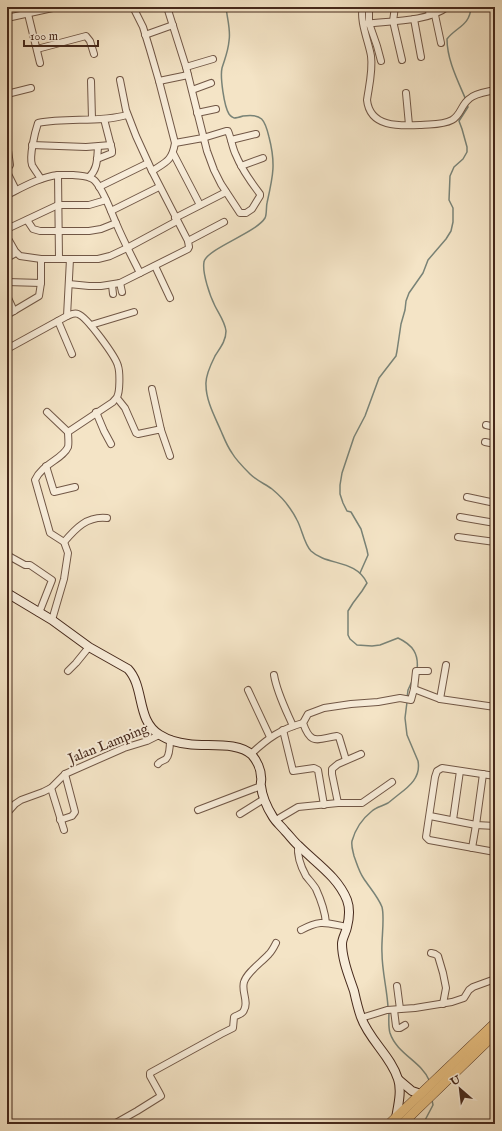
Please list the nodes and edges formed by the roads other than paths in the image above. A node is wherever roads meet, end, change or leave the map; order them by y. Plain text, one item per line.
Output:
1 (58, 7) edge
2 (134, 7) edge
3 (363, 7) edge
4 (369, 7) edge
5 (395, 7) edge
6 (428, 7) edge
7 (447, 7) edge
8 (169, 8) edge
9 (28, 14) junction
10 (432, 15) junction
11 (7, 18) edge
12 (414, 19) junction
13 (393, 21) junction
14 (366, 24) junction
15 (173, 25) junction
16 (145, 35) junction
17 (441, 43) dead end
18 (37, 49) junction
19 (94, 54) dead end
20 (421, 57) dead end
21 (212, 59) dead end
22 (402, 60) dead end
23 (381, 61) dead end
24 (40, 63) dead end
25 (186, 66) junction
26 (188, 75) junction
27 (120, 80) dead end
28 (91, 81) dead end
29 (159, 81) junction
30 (211, 83) dead end
31 (31, 88) dead end
32 (192, 90) junction
33 (495, 90) edge
34 (406, 93) dead end
35 (7, 94) edge
36 (216, 108) dead end
37 (197, 113) junction
38 (127, 115) junction
39 (92, 119) junction
40 (104, 119) junction
41 (409, 126) junction
42 (256, 134) dead end
43 (203, 138) junction
44 (231, 140) junction
45 (7, 143) edge
46 (175, 144) junction
47 (32, 145) junction
48 (111, 145) junction
49 (98, 147) junction
50 (173, 153) junction
51 (263, 158) dead end
52 (97, 159) junction
53 (148, 163) junction
54 (241, 166) junction
55 (7, 169) edge
56 (152, 171) junction
57 (7, 172) edge
58 (58, 175) junction
59 (89, 177) junction
60 (41, 179) junction
61 (99, 187) junction
62 (159, 187) junction
63 (16, 190) junction
64 (226, 192) junction
65 (7, 195) edge
66 (106, 200) junction
67 (58, 205) junction
68 (200, 205) junction
69 (111, 211) junction
70 (176, 219) junction
71 (27, 220) junction
72 (224, 222) dead end
73 (116, 223) junction
74 (7, 229) edge
75 (59, 232) junction
76 (7, 237) edge
77 (188, 241) junction
78 (127, 248) junction
79 (16, 253) junction
80 (7, 258) edge
81 (59, 258) junction
82 (41, 259) junction
83 (70, 259) junction
84 (155, 266) junction
85 (140, 273) junction
86 (7, 282) edge
87 (41, 283) junction
88 (120, 283) junction
89 (69, 284) junction
90 (112, 285) junction
91 (122, 292) dead end
92 (114, 294) dead end
93 (7, 296) edge
94 (170, 298) dead end
95 (14, 311) junction
96 (134, 312) dead end
97 (7, 315) edge
98 (66, 316) junction
99 (58, 321) junction
100 (90, 325) junction
101 (7, 349) edge
102 (72, 354) dead end
103 (152, 389) dead end
104 (117, 398) junction
105 (47, 412) dead end
106 (96, 412) junction
107 (486, 425) dead end
108 (495, 427) edge
109 (161, 430) junction
110 (68, 432) junction
111 (485, 442) dead end
112 (112, 444) dead end
113 (495, 444) edge
114 (170, 456) dead end
115 (46, 466) junction
116 (75, 487) dead end
117 (467, 497) dead end
118 (495, 503) edge
119 (460, 517) dead end
120 (107, 518) dead end
121 (495, 523) edge
122 (458, 537) dead end
123 (64, 542) junction
124 (495, 542) edge
125 (7, 555) edge
126 (7, 593) edge
127 (39, 613) junction
128 (52, 620) junction
129 (89, 647) junction
130 (446, 665) dead end
131 (68, 671) dead end
132 (428, 671) dead end
133 (274, 676) dead end
134 (414, 689) junction
135 (248, 690) dead end
136 (440, 699) junction
137 (495, 707) edge
138 (304, 723) junction
139 (293, 726) junction
140 (283, 730) junction
141 (159, 735) junction
142 (270, 737) junction
143 (170, 739) junction
144 (251, 754) junction
145 (361, 754) dead end
146 (346, 760) junction
147 (158, 764) dead end
148 (460, 770) junction
149 (65, 774) junction
150 (483, 774) junction
151 (495, 776) edge
152 (392, 782) dead end
153 (261, 786) junction
154 (51, 788) junction
155 (264, 799) junction
156 (338, 803) junction
157 (324, 805) junction
158 (198, 810) dead end
159 (7, 813) edge
160 (240, 814) dead end
161 (430, 816) junction
162 (60, 820) junction
163 (276, 820) junction
164 (453, 820) junction
165 (476, 825) junction
166 (495, 826) edge
167 (64, 830) dead end
168 (299, 846) junction
169 (472, 848) junction
170 (495, 852) edge
171 (326, 922) junction
172 (347, 927) junction
173 (301, 930) dead end
174 (276, 943) dead end
175 (431, 953) dead end
176 (495, 980) edge
177 (397, 986) dead end
178 (443, 1004) junction
179 (393, 1010) junction
180 (362, 1018) junction
181 (495, 1023) edge
182 (405, 1025) dead end
183 (495, 1034) edge
184 (399, 1080) junction
185 (424, 1092) junction
186 (396, 1122) edge
187 (114, 1124) edge

1 - 9 street
2 - 16 street
3 - 14 street
4 - 14 street
5 - 13 street
6 - 10 street
7 - 10 street
8 - 15 street
9 - 11 street
9 - 18 street
10 - 12 street
10 - 17 street
12 - 13 street
12 - 20 street
13 - 14 street
13 - 22 street
14 - 23 street
14 - 41 street
15 - 16 street
15 - 25 street
16 - 29 street
18 - 19 street
18 - 24 street
21 - 25 street
25 - 26 street
26 - 29 street
26 - 32 street
27 - 38 street
28 - 39 street
29 - 46 street
30 - 32 street
31 - 35 street
32 - 37 street
33 - 41 street
34 - 41 street
36 - 37 street
37 - 43 street
38 - 40 street
38 - 53 street
39 - 40 street
39 - 47 street
40 - 48 street
42 - 44 street
43 - 44 street
43 - 46 street
43 - 64 street
44 - 54 street
45 - 55 street
46 - 50 street
47 - 49 street
47 - 60 street
48 - 49 street
48 - 52 street
49 - 52 street
50 - 56 street
50 - 68 street
51 - 54 street
52 - 59 street
53 - 56 street
53 - 61 street
54 - 64 street
56 - 62 street
57 - 63 street
58 - 59 street
58 - 60 street
58 - 67 street
59 - 61 street
60 - 63 street
61 - 66 street
62 - 69 street
62 - 70 street
63 - 65 street
64 - 68 street
66 - 67 street
66 - 69 street
67 - 71 street
67 - 75 street
68 - 70 street
69 - 73 street
70 - 77 street
70 - 78 street
71 - 74 street
71 - 75 street
72 - 77 street
73 - 75 street
73 - 78 street
75 - 81 street
76 - 79 street
77 - 84 street
78 - 83 street
78 - 85 street
79 - 80 street
79 - 82 street
81 - 82 street
81 - 83 street
82 - 87 street
83 - 89 street
84 - 85 street
84 - 94 street
85 - 88 street
86 - 87 street
87 - 95 street
88 - 90 street
88 - 91 street
89 - 90 street
89 - 98 street
90 - 92 street
93 - 95 street
95 - 97 street
96 - 100 street
98 - 99 street
98 - 100 street
99 - 101 street
99 - 102 street
100 - 104 street
103 - 109 street
104 - 106 street
104 - 109 street
105 - 110 street
106 - 110 street
106 - 112 street
107 - 108 street
109 - 114 street
110 - 115 street
111 - 113 street
115 - 116 street
115 - 123 street
117 - 118 street
119 - 121 street
120 - 123 street
122 - 124 street
123 - 128 street
125 - 127 street
126 - 127 main road
127 - 128 main road
128 - 129 main road
129 - 131 street
129 - 141 main road
130 - 136 street
132 - 134 street
133 - 139 street
134 - 136 street
134 - 138 street
135 - 142 street
136 - 137 street
138 - 139 street
138 - 146 street
139 - 140 street
140 - 142 street
140 - 157 street
141 - 143 main road
141 - 149 street, Jalan Lamping
142 - 144 street
143 - 144 main road
143 - 147 street
144 - 153 main road
145 - 146 street
146 - 156 street
148 - 150 street
148 - 161 street
148 - 164 street
149 - 154 street, Jalan Lamping
149 - 162 street
150 - 151 street
150 - 165 street
152 - 156 street
153 - 155 main road
153 - 158 street
154 - 159 street, Jalan Lamping
154 - 162 street
155 - 160 street
155 - 163 main road
156 - 157 street
157 - 163 street
161 - 164 street
161 - 169 street
162 - 167 street
163 - 168 main road
164 - 165 street
165 - 166 street
165 - 169 street
168 - 171 street
168 - 172 main road
169 - 170 street
171 - 172 street
171 - 173 street
172 - 180 main road
174 - 187 street
175 - 178 street
176 - 178 street
177 - 179 street
178 - 179 street
179 - 180 street
179 - 182 street
180 - 184 main road
181 - 185 main road
183 - 186 main road
184 - 185 main road
184 - 186 main road
185 - 186 main road

